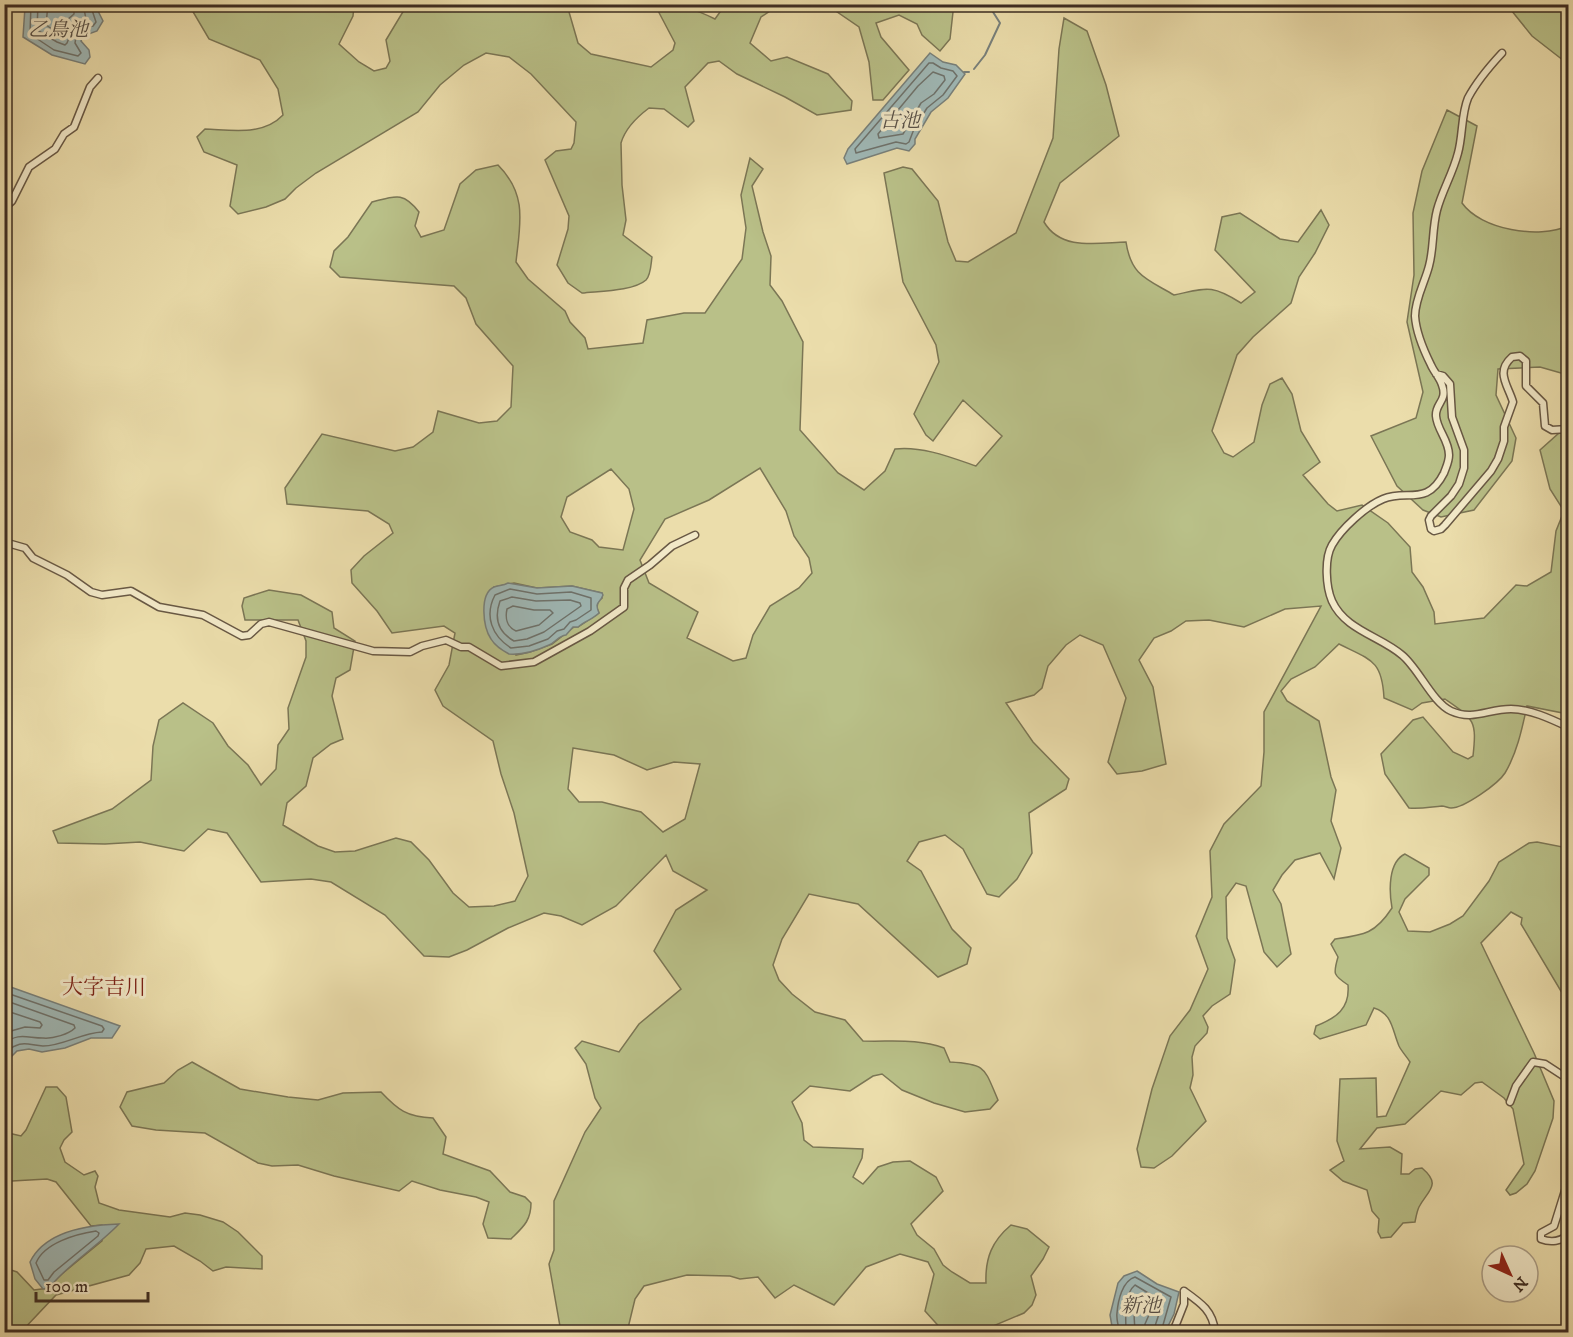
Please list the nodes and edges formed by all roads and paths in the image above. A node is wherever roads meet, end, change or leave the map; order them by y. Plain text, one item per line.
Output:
1 (1502, 53) dead end
2 (98, 78) dead end
3 (4, 208) edge
4 (1436, 374) junction
5 (1569, 429) edge
6 (695, 535) dead end
7 (4, 542) edge
8 (1569, 727) edge
9 (1569, 1079) edge
10 (1510, 1102) dead end
11 (1569, 1181) edge
12 (1569, 1235) edge
13 (1173, 1332) edge
14 (1215, 1332) edge

1 - 4 street
2 - 3 street
4 - 5 street
4 - 8 street
6 - 7 street
9 - 10 street
11 - 12 street
13 - 14 street

